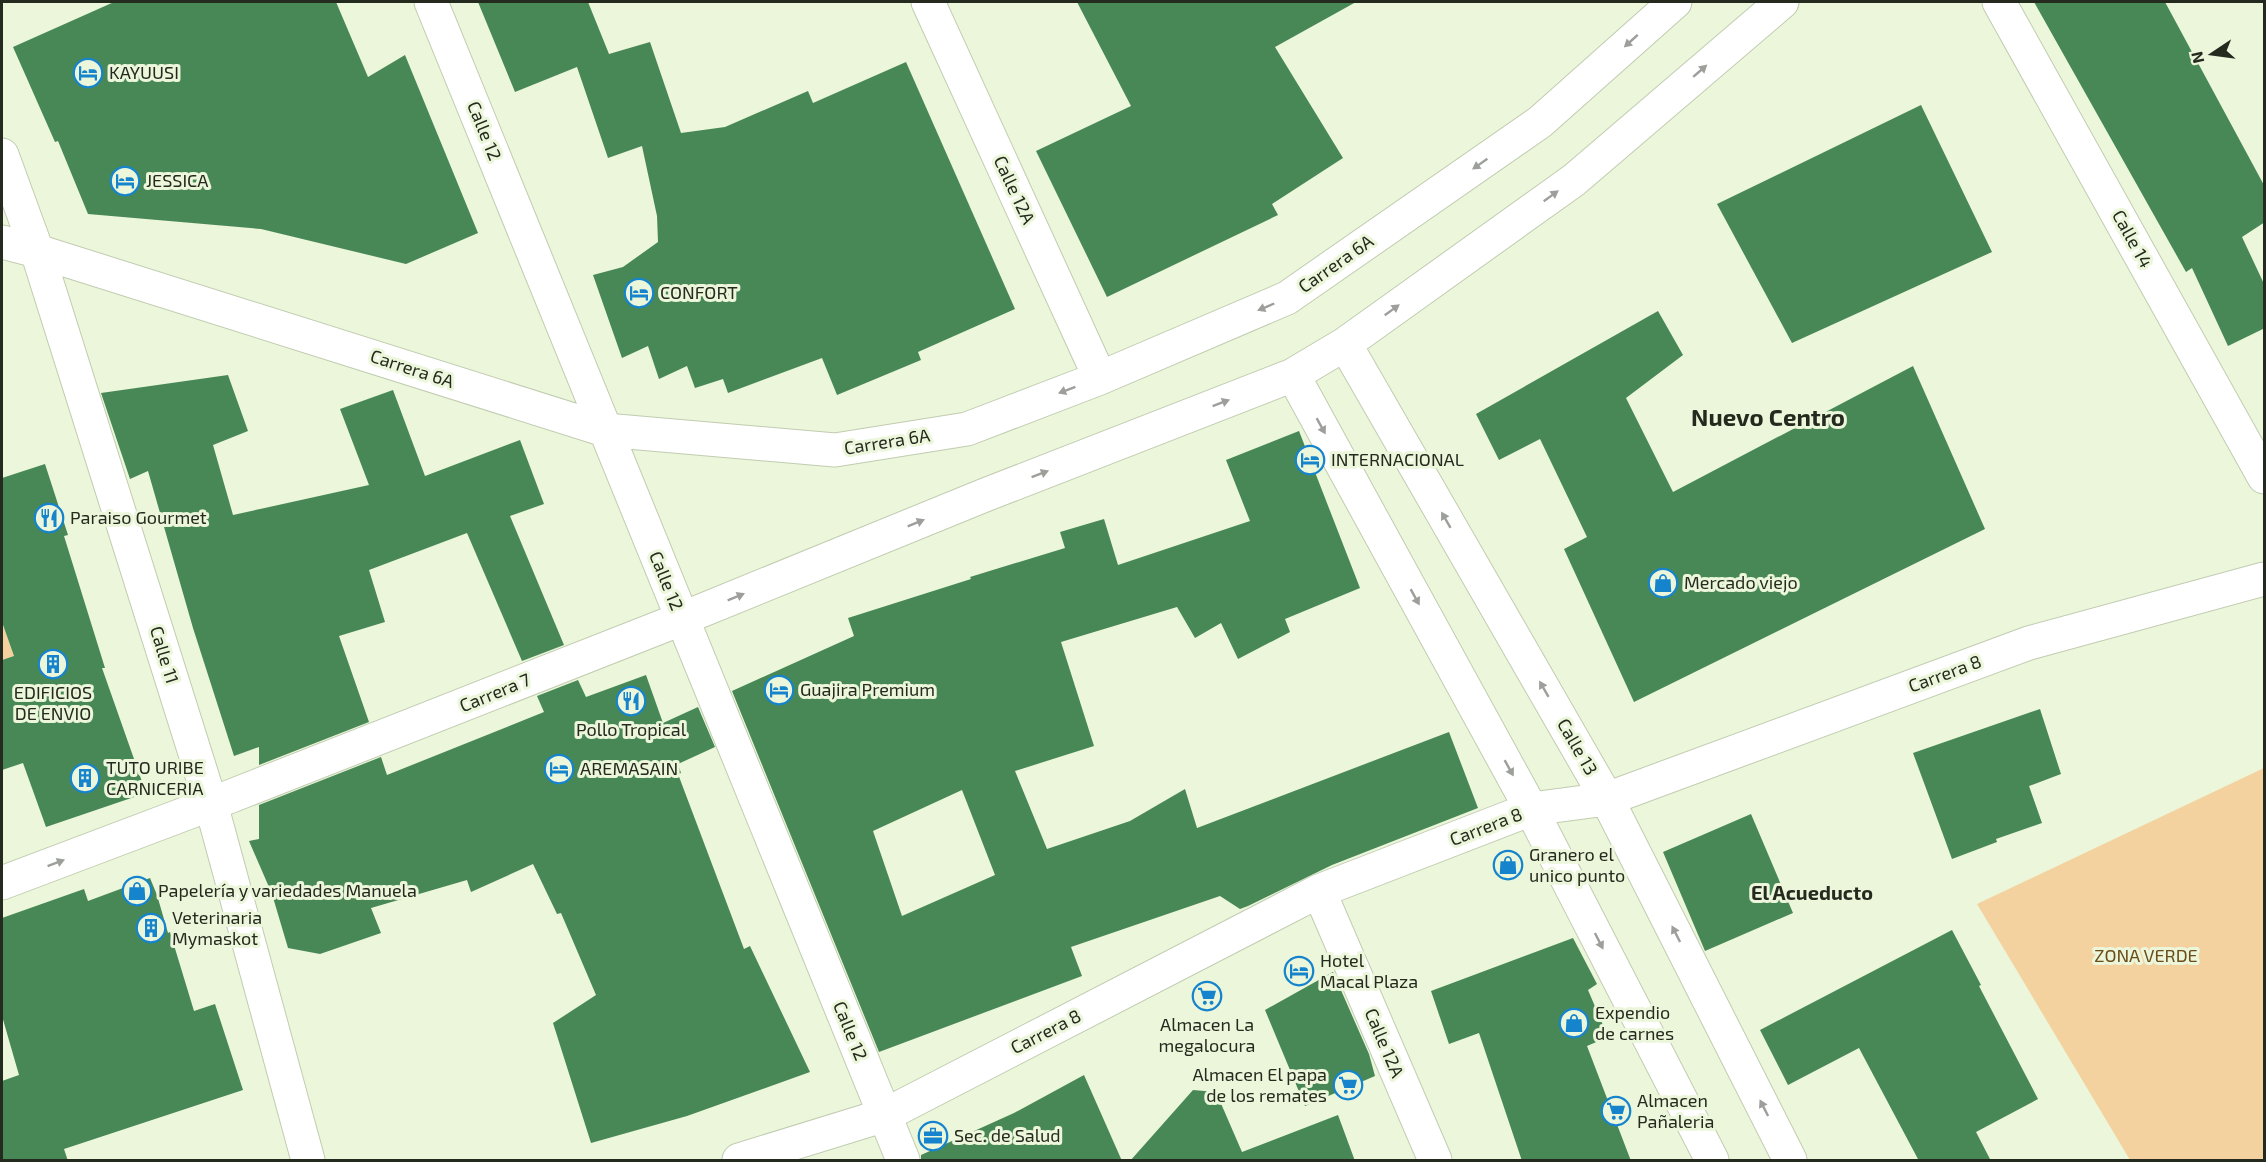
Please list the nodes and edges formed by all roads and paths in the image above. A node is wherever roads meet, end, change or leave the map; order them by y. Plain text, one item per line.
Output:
1 (431, 2) edge
2 (928, 2) edge
3 (1675, 2) edge
4 (1782, 2) edge
5 (1999, 2) edge
6 (2, 155) edge
7 (2, 242) edge
8 (37, 251) junction
9 (1345, 344) junction
10 (1293, 375) junction
11 (1100, 378) junction
12 (605, 430) junction
13 (2265, 477) edge
14 (2265, 579) edge
15 (681, 619) junction
16 (1608, 799) junction
17 (211, 804) junction
18 (1531, 809) junction
19 (2, 883) edge
20 (1319, 891) junction
21 (885, 1115) junction
22 (308, 1161) edge
23 (739, 1161) edge
24 (903, 1161) edge
25 (1435, 1161) edge
26 (1712, 1161) edge
27 (1790, 1161) edge

1 - 12 street, Calle 12
2 - 11 street, Calle 12A
3 -> 11 street, Carrera 6A
9 -> 4 street
5 - 13 street, Calle 14
6 - 8 street, Calle 11
7 - 8 street, Carrera 6A
8 - 12 street, Carrera 6A
8 - 17 street, Calle 11
9 - 10 street, Carrera 7
16 -> 9 street, Calle 13
15 -> 10 street, Carrera 7
10 -> 18 street
11 -> 12 street, Carrera 6A
12 - 15 street, Calle 12
14 - 16 street, Carrera 8
15 - 17 street, Carrera 7
15 - 21 street, Calle 12
16 - 18 street, Carrera 8
27 -> 16 street, Calle 13
19 -> 17 street, Carrera 7
17 - 22 street, Calle 11
18 - 20 street, Carrera 8
18 -> 26 street
20 - 21 street, Carrera 8
20 - 25 street, Calle 12A
21 - 23 street, Carrera 8
21 - 24 street, Calle 12

